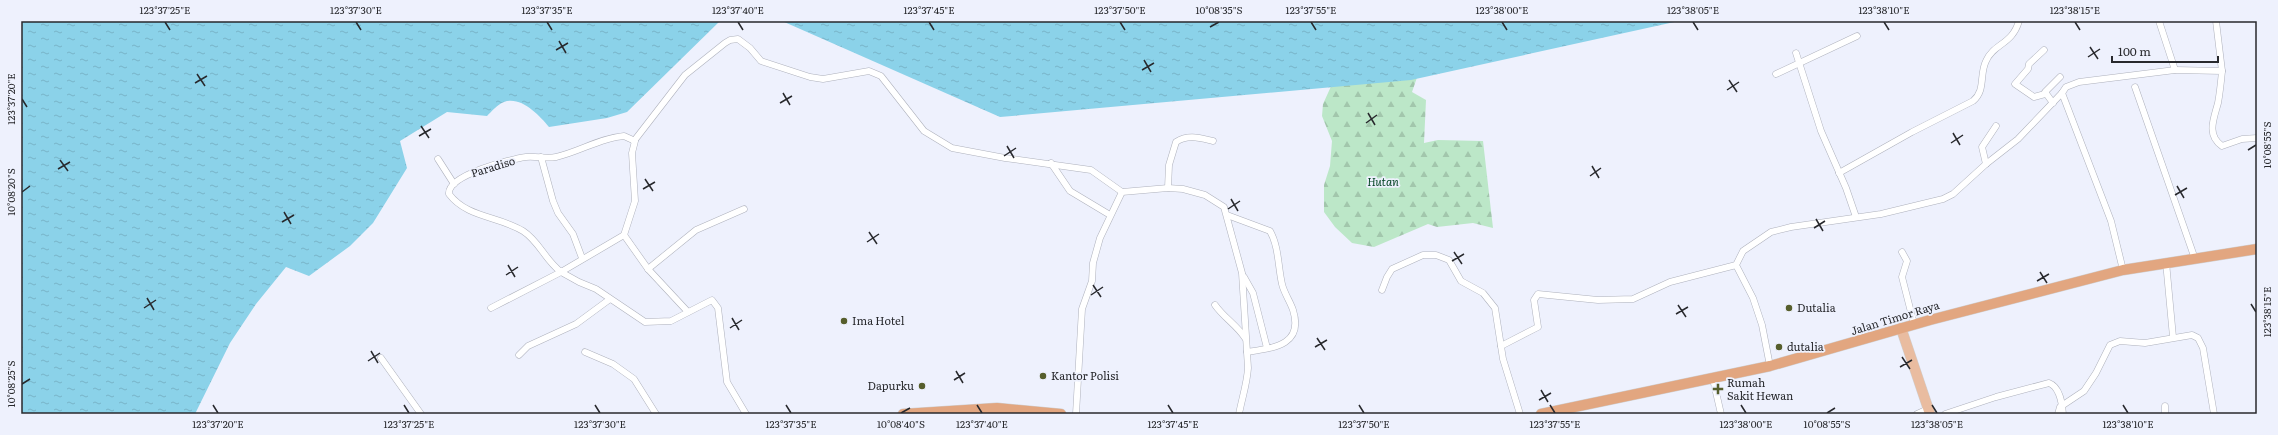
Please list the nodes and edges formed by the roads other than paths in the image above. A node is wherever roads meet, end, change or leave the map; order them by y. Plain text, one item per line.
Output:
1 (2019, 21) edge
2 (2159, 21) edge
3 (2216, 21) edge
4 (1857, 36) dead end
5 (2044, 50) dead end
6 (1796, 53) dead end
7 (1800, 64) junction
8 (2175, 70) junction
9 (2222, 71) junction
10 (1776, 74) dead end
11 (2060, 77) dead end
12 (2135, 87) dead end
13 (2062, 93) junction
14 (2045, 94) junction
15 (2053, 103) junction
16 (1996, 126) dead end
17 (2257, 138) edge
18 (634, 141) junction
19 (1213, 141) dead end
20 (541, 157) junction
21 (438, 159) dead end
22 (1052, 163) junction
23 (1986, 164) junction
24 (1839, 173) junction
25 (454, 184) junction
26 (1168, 188) junction
27 (1122, 192) junction
28 (744, 208) dead end
29 (1110, 215) junction
30 (1227, 215) junction
31 (1856, 217) junction
32 (624, 235) junction
33 (2257, 249) edge
34 (1902, 252) dead end
35 (582, 258) junction
36 (2195, 259) junction
37 (2166, 262) junction
38 (1736, 265) junction
39 (648, 269) junction
40 (2123, 270) junction
41 (561, 272) junction
42 (1242, 273) junction
43 (1382, 290) dead end
44 (610, 299) junction
45 (1215, 305) dead end
46 (491, 308) dead end
47 (688, 312) junction
48 (1914, 324) junction
49 (1901, 328) junction
50 (2173, 337) junction
51 (1246, 339) junction
52 (1501, 346) junction
53 (1267, 348) junction
54 (585, 352) dead end
55 (1247, 352) junction
56 (519, 355) dead end
57 (381, 358) dead end
58 (1770, 366) junction
59 (1713, 379) junction
60 (2062, 405) junction
61 (2165, 406) dead end
62 (997, 411) edge
63 (1929, 412) edge
64 (421, 414) edge
65 (656, 414) edge
66 (746, 414) edge
67 (903, 414) edge
68 (1060, 414) edge
69 (1076, 414) edge
70 (1239, 414) edge
71 (1520, 414) edge
72 (1541, 414) edge
73 (1721, 414) edge
74 (1917, 414) edge
75 (1946, 414) edge
76 (2058, 414) edge
77 (2063, 414) edge
78 (2166, 414) edge
79 (2214, 414) edge

1 - 24 street
2 - 8 street
3 - 9 street
4 - 7 street
5 - 14 street
6 - 7 street
7 - 10 street
7 - 24 street
8 - 9 street
8 - 13 street
9 - 17 street
11 - 14 street
12 - 36 street
13 - 15 street
13 - 40 street
14 - 15 street
15 - 23 street
16 - 23 street
18 - 20 street, Paradiso
18 - 22 street
18 - 32 street
19 - 26 street
20 - 25 street, Paradiso
20 - 35 street
21 - 25 street
22 - 27 street
22 - 29 street
23 - 31 street
24 - 31 street
25 - 41 street
26 - 27 street
26 - 30 street
27 - 29 street
28 - 39 street
29 - 69 street
30 - 42 street
30 - 53 street
31 - 38 street
32 - 35 street
32 - 39 street
33 - 36 highway, Jalan Timor Raya
34 - 48 street
35 - 41 street
36 - 37 highway, Jalan Timor Raya
37 - 40 highway, Jalan Timor Raya
37 - 50 street
38 - 52 street
38 - 58 street
39 - 47 street
40 - 48 highway, Jalan Timor Raya
41 - 44 street
41 - 46 street
42 - 51 street
42 - 53 street
43 - 52 street
44 - 47 street
44 - 56 street
45 - 51 street
47 - 66 street
48 - 49 highway, Jalan Timor Raya
49 - 58 highway, Jalan Timor Raya
49 - 63 main road
50 - 60 street
50 - 79 street
51 - 55 street
52 - 71 street
53 - 55 street
54 - 65 street
55 - 70 street
57 - 64 street
58 - 59 highway, Jalan Timor Raya
59 - 72 highway, Jalan Timor Raya
59 - 73 street
60 - 75 street
60 - 76 street
60 - 77 street
61 - 78 street
62 - 67 highway
62 - 68 highway
63 - 74 street

